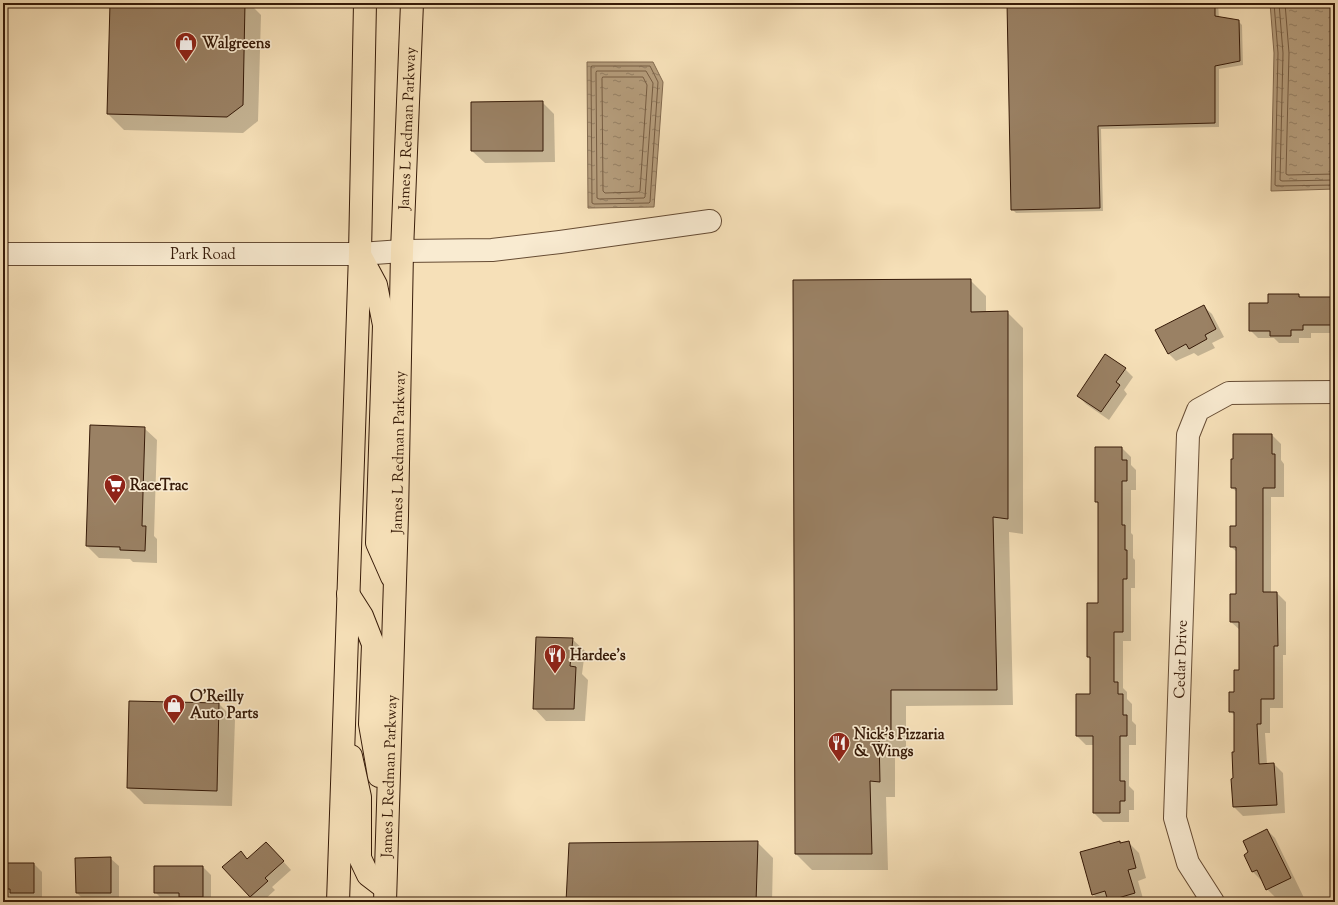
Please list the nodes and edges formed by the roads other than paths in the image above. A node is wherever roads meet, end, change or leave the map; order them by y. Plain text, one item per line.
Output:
1 (365, 3) edge
2 (412, 3) edge
3 (710, 221) dead end
4 (402, 251) junction
5 (3, 254) edge
6 (360, 254) junction
7 (1335, 392) edge
8 (394, 582) junction
9 (348, 594) junction
10 (344, 725) junction
11 (387, 820) junction
12 (385, 895) edge
13 (338, 902) edge
14 (1213, 902) edge

1 - 6 main road
2 - 4 main road, James L Redman Parkway
3 - 4 street, Park Road
4 - 6 street, Park Road
4 - 8 main road, James L Redman Parkway
5 - 6 street, Park Road
6 - 8 main road
6 - 9 main road
7 - 14 street, Cedar Drive
8 - 11 main road, James L Redman Parkway
9 - 10 main road
9 - 11 main road
10 - 12 main road
10 - 13 main road
11 - 12 main road, James L Redman Parkway

